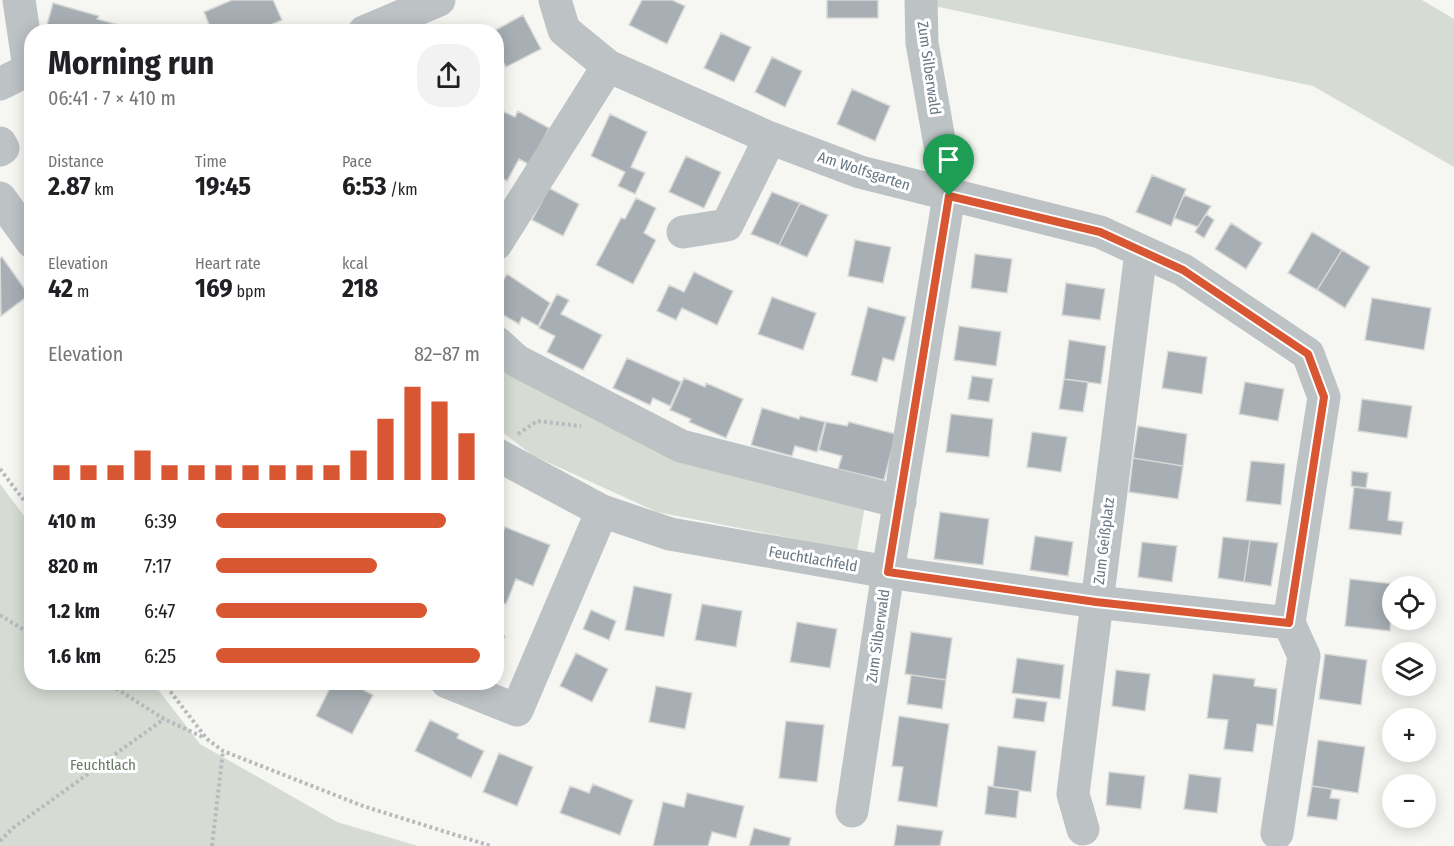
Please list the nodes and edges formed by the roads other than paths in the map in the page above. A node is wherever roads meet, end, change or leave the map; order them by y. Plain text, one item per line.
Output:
1 (19, 0) edge
2 (439, 0) edge
3 (555, 0) edge
4 (921, 0) edge
5 (383, 24) edge
6 (24, 31) edge
7 (608, 66) junction
8 (24, 71) edge
9 (0, 84) edge
10 (770, 138) junction
11 (0, 143) edge
12 (0, 150) edge
13 (949, 196) junction
14 (0, 198) edge
15 (504, 230) edge
16 (24, 231) edge
17 (683, 232) dead end
18 (1141, 252) junction
19 (504, 349) edge
20 (504, 459) edge
21 (900, 502) junction
22 (602, 511) junction
23 (888, 572) junction
24 (1096, 602) junction
25 (1289, 623) junction
26 (467, 690) edge
27 (852, 811) dead end
28 (1083, 829) dead end
29 (1277, 833) dead end

1 - 6 street
2 - 5 street
3 - 7 street, Am Wolfsgarten
4 - 13 street, Zum Silberwald
7 - 10 street, Am Wolfsgarten
7 - 15 street
8 - 9 street
10 - 13 street, Am Wolfsgarten
10 - 17 street
11 - 12 street
13 - 18 street, Am Wolfsgarten
13 - 21 street, Zum Silberwald
14 - 16 street
18 - 24 street, Zum Geißplatz
18 - 25 street, Am Wolfsgarten
19 - 21 street
20 - 22 street, Feuchtlachfeld
21 - 23 street, Zum Silberwald
22 - 23 street, Feuchtlachfeld
22 - 26 street
23 - 24 street, Feuchtlachfeld
23 - 27 street, Zum Silberwald
24 - 25 street, Feuchtlachfeld
24 - 28 street, Zum Geißplatz
25 - 29 street

